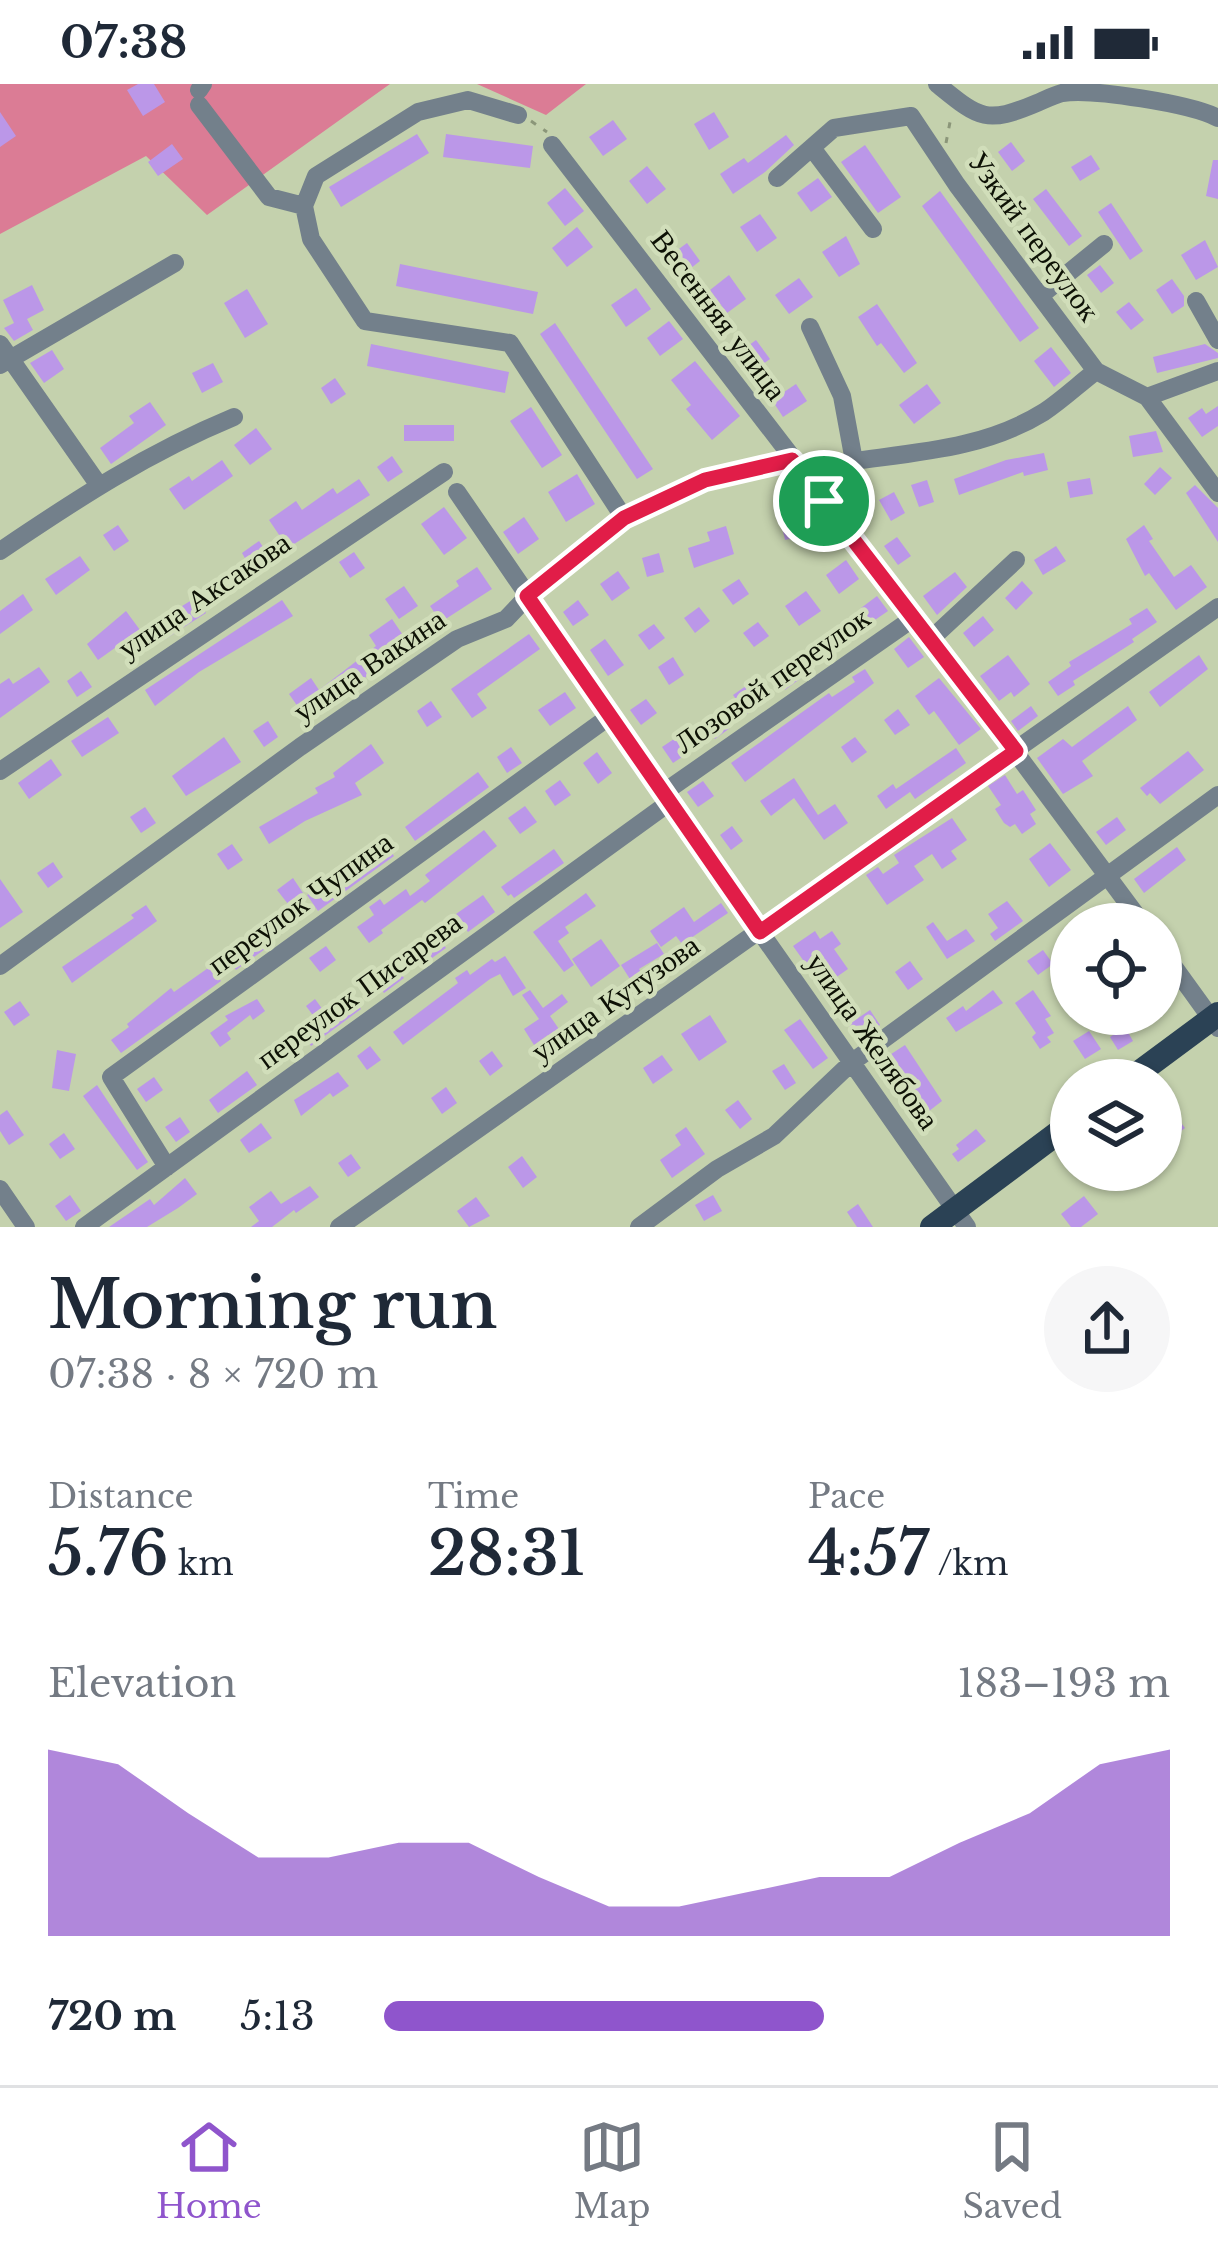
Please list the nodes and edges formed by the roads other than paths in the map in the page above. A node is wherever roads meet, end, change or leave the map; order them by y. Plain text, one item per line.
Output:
1 (938, 84) edge
2 (200, 93) edge
3 (518, 115) road end
4 (1218, 118) edge
5 (551, 145) road end
6 (812, 148) junction
7 (777, 178) dead end
8 (304, 206) junction
9 (873, 229) dead end
10 (1104, 244) dead end
11 (175, 263) dead end
12 (1040, 296) junction
13 (1196, 302) dead end
14 (810, 327) dead end
15 (1218, 340) edge
16 (3, 356) edge
17 (1096, 371) junction
18 (1218, 371) edge
19 (1147, 397) junction
20 (234, 417) dead end
21 (792, 460) junction
22 (854, 460) junction
23 (444, 472) dead end
24 (98, 484) junction
25 (457, 492) dead end
26 (1218, 493) edge
27 (824, 501) junction
28 (624, 518) junction
29 (0, 551) edge
30 (1016, 560) dead end
31 (527, 596) junction
32 (1218, 607) edge
33 (915, 617) junction
34 (930, 640) junction
35 (610, 716) junction
36 (1016, 751) junction
37 (0, 771) edge
38 (1218, 795) edge
39 (666, 798) junction
40 (1109, 876) junction
41 (1128, 903) edge
42 (760, 932) junction
43 (0, 966) edge
44 (1182, 976) edge
45 (1216, 1020) edge
46 (1159, 1059) edge
47 (851, 1063) junction
48 (1050, 1141) edge
49 (167, 1167) junction
50 (0, 1189) edge
51 (961, 1218) edge
52 (26, 1227) edge
53 (84, 1227) edge
54 (339, 1227) edge
55 (638, 1227) edge
56 (932, 1227) edge

1 - 4 street
2 - 8 street
3 - 8 street
5 - 21 street, Весенняя улица
6 - 7 street, Узкий переулок
6 - 9 street
6 - 12 street, Узкий переулок
8 - 28 street
10 - 12 street
11 - 16 street
12 - 17 street, Узкий переулок
13 - 15 street
14 - 22 street
16 - 24 street
17 - 19 street, Узкий переулок
17 - 22 street
18 - 19 street
19 - 26 street, Узкий переулок
20 - 24 street
21 - 27 street, Весенняя улица
21 - 28 street, улица Вакина
22 - 27 street
23 - 37 street, улица Аксакова
24 - 29 street
25 - 31 street, улица Желябова
27 - 33 street, Весенняя улица
28 - 31 street, улица Вакина
30 - 34 street
31 - 35 street, улица Желябова
31 - 43 street, улица Вакина
32 - 36 street, улица Кутузова
33 - 34 street, Весенняя улица
33 - 39 street, Лозовой переулок
34 - 36 street, Весенняя улица
35 - 39 street, улица Желябова
35 - 49 street, переулок Чупина
36 - 40 street, Весенняя улица
36 - 42 street, улица Кутузова
38 - 40 street
39 - 42 street, улица Желябова
39 - 49 street, переулок Писарева
40 - 41 street, Весенняя улица
40 - 47 street
42 - 47 street, улица Желябова
42 - 54 street, улица Кутузова
44 - 45 street
45 - 46 main road
47 - 51 street, улица Желябова
47 - 55 street
48 - 51 main road
49 - 53 street, переулок Писарева
50 - 52 street
51 - 56 main road

